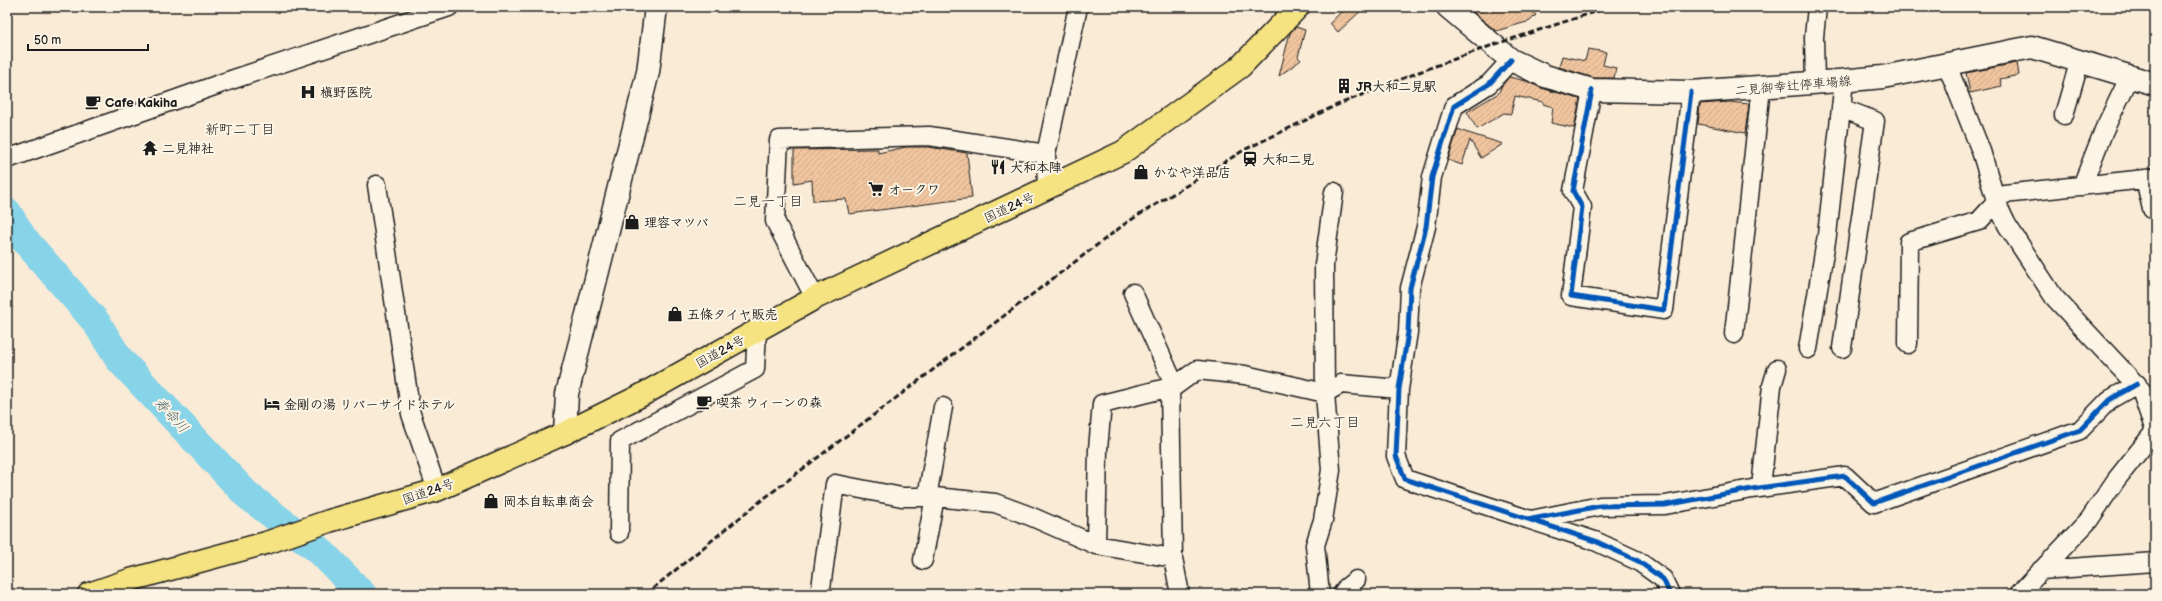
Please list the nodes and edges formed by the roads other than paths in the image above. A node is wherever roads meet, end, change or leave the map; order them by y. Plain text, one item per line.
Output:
1 (449, 7) edge
2 (656, 7) edge
3 (1078, 7) edge
4 (1298, 7) edge
5 (1817, 7) edge
6 (1455, 9) edge
7 (1511, 60) junction
8 (2079, 63) junction
9 (1947, 65) junction
10 (2130, 76) junction
11 (1844, 81) junction
12 (1815, 84) junction
13 (2155, 84) edge
14 (1761, 88) junction
15 (1592, 90) junction
16 (1691, 92) junction
17 (1841, 108) junction
18 (2064, 115) dead end
19 (1046, 154) junction
20 (7, 159) edge
21 (2150, 179) edge
22 (377, 185) dead end
23 (2082, 186) junction
24 (1047, 189) junction
25 (1334, 192) dead end
26 (1997, 204) junction
27 (2152, 209) dead end
28 (1133, 293) dead end
29 (815, 298) junction
30 (757, 331) junction
31 (1734, 334) dead end
32 (1908, 344) dead end
33 (1808, 348) dead end
34 (1842, 348) dead end
35 (1777, 369) dead end
36 (2144, 386) edge
37 (1172, 387) junction
38 (1399, 390) junction
39 (1325, 393) junction
40 (943, 407) dead end
41 (565, 433) junction
42 (2150, 444) edge
43 (1761, 488) junction
44 (437, 490) junction
45 (931, 497) junction
46 (1530, 520) junction
47 (619, 533) dead end
48 (1096, 545) junction
49 (1173, 558) junction
50 (923, 560) dead end
51 (2155, 562) edge
52 (2042, 570) junction
53 (1356, 580) dead end
54 (821, 588) dead end
55 (89, 594) edge
56 (1180, 594) edge
57 (1320, 594) edge
58 (1342, 594) edge
59 (1670, 594) edge
60 (2019, 594) edge

1 - 20 street
2 - 41 main road
3 - 19 street
4 - 24 highway, 国道24号
5 - 12 street
6 - 7 main road, 二見御幸辻停車場線
7 - 15 main road, 二見御幸辻停車場線
7 - 38 street
8 - 9 main road, 二見御幸辻停車場線
8 - 10 main road, 二見御幸辻停車場線
8 - 18 street
9 - 11 main road, 二見御幸辻停車場線
9 - 26 street
10 - 13 main road, 二見御幸辻停車場線
10 - 23 street
11 - 12 main road, 二見御幸辻停車場線
11 - 17 street
12 - 14 main road, 二見御幸辻停車場線
14 - 16 main road, 二見御幸辻停車場線
14 - 31 street
15 - 16 main road, 二見御幸辻停車場線
15 - 16 street
17 - 33 street
17 - 34 street
19 - 24 street
19 - 29 street
21 - 23 street
21 - 27 street
22 - 44 street
23 - 26 street
24 - 29 highway, 国道24号
25 - 39 street
26 - 32 street
26 - 36 street
28 - 37 street
29 - 30 highway, 国道24号
30 - 41 highway, 国道24号
30 - 47 street
35 - 43 street
36 - 42 street
36 - 43 street
37 - 39 street
37 - 48 street
37 - 49 street
38 - 39 street
38 - 46 street
39 - 57 street
40 - 45 street
41 - 44 highway, 国道24号
42 - 52 street
43 - 46 street
44 - 55 highway, 国道24号
45 - 48 street
45 - 50 street
45 - 54 street
46 - 59 street
48 - 49 street
49 - 56 street
51 - 52 street
52 - 60 street
53 - 58 street

